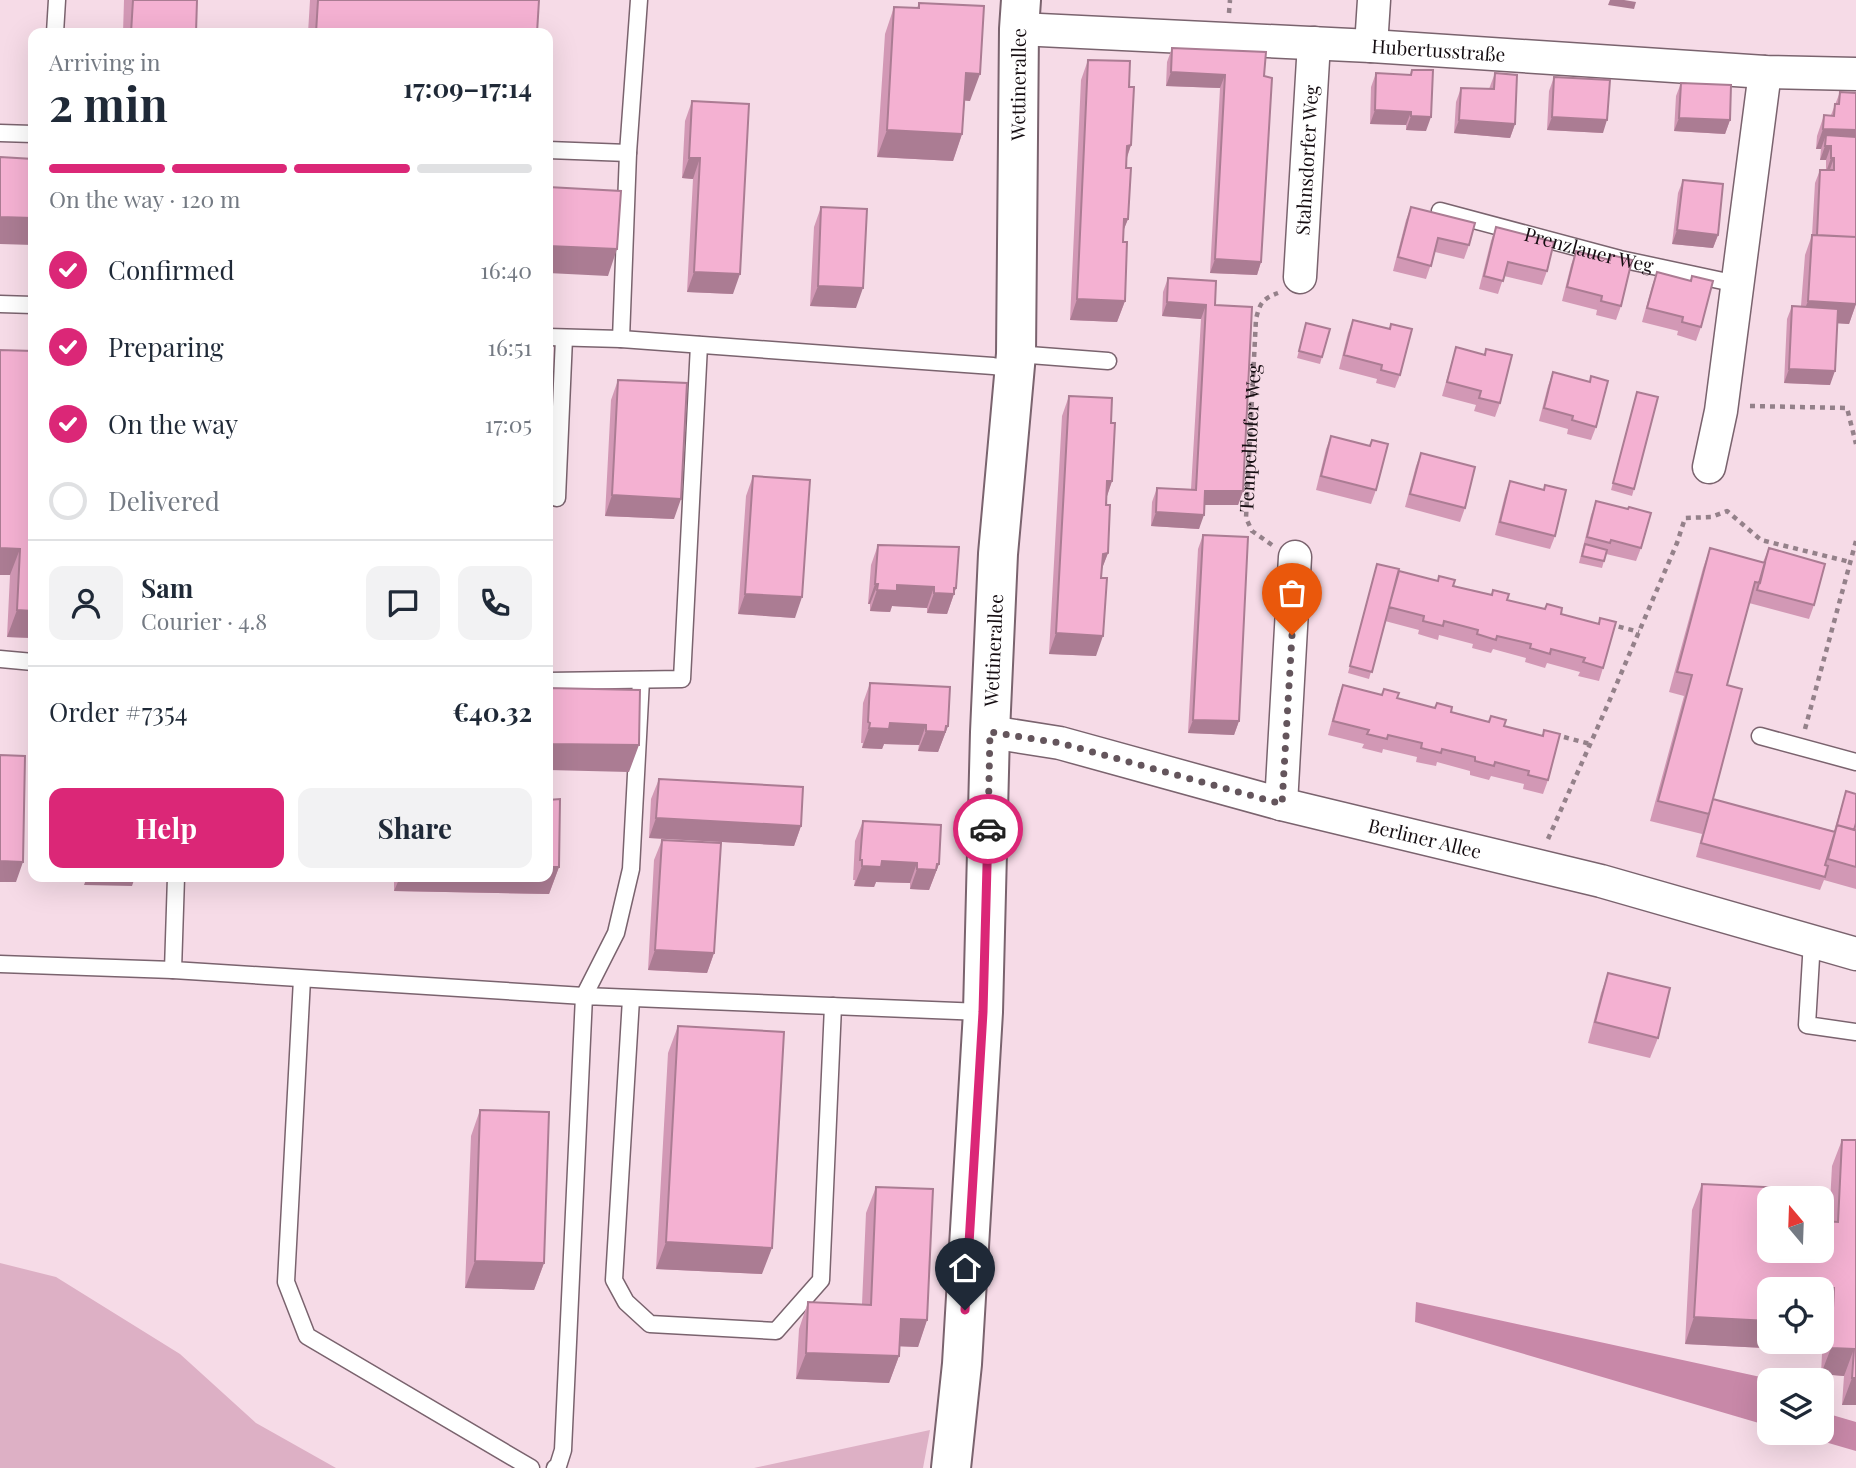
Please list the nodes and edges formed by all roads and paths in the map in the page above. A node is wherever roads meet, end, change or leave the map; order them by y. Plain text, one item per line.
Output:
1 (57, 0) edge
2 (639, 0) edge
3 (1374, 0) edge
4 (1020, 14) edge
5 (55, 28) edge
6 (1314, 43) junction
7 (1371, 46) junction
8 (1765, 72) junction
9 (1856, 74) edge
10 (0, 133) edge
11 (28, 134) edge
12 (553, 150) edge
13 (628, 153) junction
14 (1440, 211) edge
15 (1300, 277) joint
16 (1737, 284) junction
17 (0, 304) edge
18 (28, 306) edge
19 (556, 337) edge
20 (621, 339) junction
21 (699, 345) junction
22 (1108, 361) dead end
23 (1015, 362) junction
24 (1721, 405) junction
25 (1856, 444) edge
26 (1709, 467) dead end
27 (557, 498) dead end
28 (1856, 541) edge
29 (1295, 556) joint
30 (1850, 562) junction
31 (1604, 623) edge
32 (1639, 632) junction
33 (0, 659) edge
34 (28, 662) edge
35 (641, 680) junction
36 (553, 681) edge
37 (990, 732) junction
38 (1760, 736) dead end
39 (1564, 737) dead end
40 (1590, 744) junction
41 (1800, 746) junction
42 (1856, 762) edge
43 (1282, 804) junction
44 (1536, 865) junction
45 (176, 882) edge
46 (1812, 942) junction
47 (1856, 954) edge
48 (0, 964) edge
49 (173, 970) junction
50 (302, 979) junction
51 (584, 996) junction
52 (631, 999) junction
53 (833, 1006) junction
54 (983, 1012) junction
55 (1856, 1032) edge
56 (531, 1468) edge
57 (555, 1468) edge
58 (951, 1468) edge

1 - 5 lane
2 - 13 lane
3 - 7 street
4 - 6 street, Hubertusstraße
4 - 23 street, Wettinerallee
6 - 7 street, Hubertusstraße
6 - 15 street, Stahnsdorfer Weg
7 - 8 street, Hubertusstraße
8 - 9 street, Hubertusstraße
8 - 16 street
10 - 11 lane
12 - 13 lane
13 - 20 lane
14 - 16 lane, Prenzlauer Weg
15 - 29 path, Tempelhofer Weg
16 - 24 street
17 - 18 lane
19 - 20 lane
19 - 27 lane
20 - 21 lane
21 - 23 lane
21 - 35 lane
22 - 23 lane
23 - 37 street, Wettinerallee
24 - 25 path
24 - 26 street
28 - 30 path
29 - 43 street
30 - 32 path
30 - 41 path
31 - 32 path
32 - 40 path
33 - 34 lane
35 - 36 lane
35 - 51 lane
37 - 43 street, Berliner Allee
37 - 54 street, Wettinerallee
38 - 41 lane
39 - 40 path
40 - 44 path
41 - 42 lane
43 - 44 street, Berliner Allee
44 - 46 street, Berliner Allee
45 - 49 lane
46 - 47 street, Berliner Allee
46 - 55 lane
48 - 49 lane
49 - 50 lane
50 - 51 lane
50 - 56 lane
51 - 52 lane
51 - 57 lane
52 - 53 lane
52 - 53 lane
53 - 54 lane
54 - 58 street, Wettinerallee

